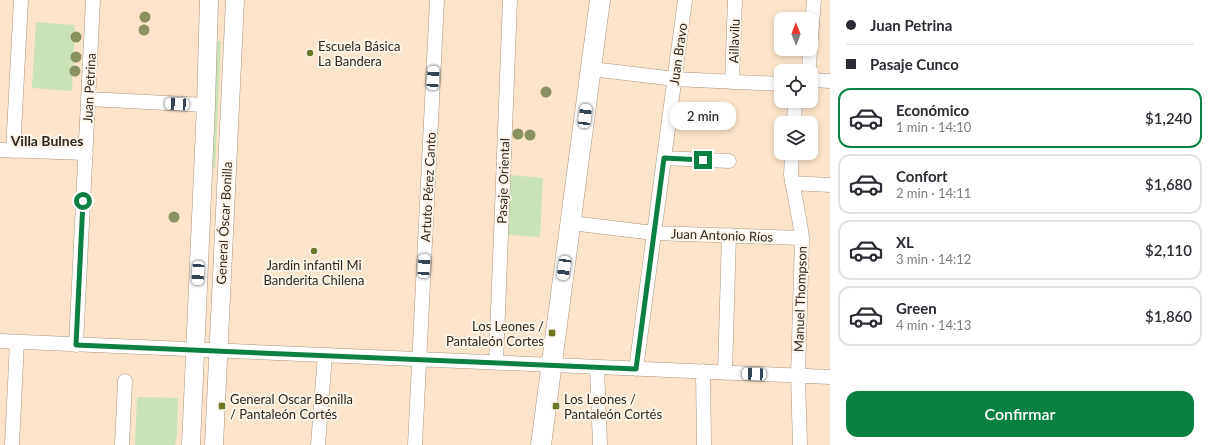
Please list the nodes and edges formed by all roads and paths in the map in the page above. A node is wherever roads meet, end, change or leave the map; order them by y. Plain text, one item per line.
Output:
1 (21, 0) edge
2 (93, 0) edge
3 (209, 0) edge
4 (235, 0) edge
5 (437, 0) edge
6 (510, 0) edge
7 (600, 0) edge
8 (685, 0) edge
9 (735, 0) edge
10 (814, 0) edge
11 (813, 12) edge
12 (592, 69) junction
13 (675, 79) junction
14 (818, 80) edge
15 (830, 81) edge
16 (732, 82) junction
17 (774, 84) edge
18 (88, 99) junction
19 (206, 105) junction
20 (7, 150) edge
21 (86, 153) junction
22 (664, 158) junction
23 (792, 160) edge
24 (729, 161) dead end
25 (792, 183) junction
26 (830, 184) edge
27 (571, 223) junction
28 (654, 233) junction
29 (729, 236) junction
30 (802, 238) junction
31 (0, 341) edge
32 (16, 342) junction
33 (76, 345) junction
34 (195, 350) junction
35 (218, 351) junction
36 (325, 355) junction
37 (419, 359) junction
38 (496, 363) junction
39 (552, 365) junction
40 (597, 367) junction
41 (636, 369) junction
42 (703, 372) junction
43 (725, 373) junction
44 (798, 376) junction
45 (830, 377) edge
46 (126, 381) dead end
47 (12, 445) edge
48 (122, 445) edge
49 (191, 445) edge
50 (214, 445) edge
51 (318, 445) edge
52 (415, 445) edge
53 (541, 445) edge
54 (600, 445) edge
55 (704, 445) edge
56 (800, 445) edge

1 - 20 street
2 - 18 street, Juan Petrina
3 - 19 street, General Óscar Bonilla
4 - 35 street, General Óscar Bonilla
5 - 37 street, Artuto Pérez Canto
6 - 38 street, Pasaje Oriental
7 - 12 main road
8 - 13 street, Juan Bravo
9 - 16 street, Aillavilu
10 - 11 street
12 - 13 street
12 - 27 main road
13 - 16 street
13 - 22 street, Juan Bravo
14 - 15 street
16 - 17 street
18 - 19 street
18 - 21 street, Juan Petrina
19 - 34 street, General Óscar Bonilla
20 - 21 street
21 - 33 street, Juan Petrina
22 - 24 street
22 - 28 street, Juan Bravo
23 - 25 street, Manuel Thompson
25 - 26 street
25 - 30 street, Manuel Thompson
27 - 28 street, Juan Antonio Ríos
27 - 39 main road
28 - 29 street, Juan Antonio Ríos
28 - 41 street, Juan Bravo
29 - 30 street, Juan Antonio Ríos
29 - 43 street
30 - 44 street, Manuel Thompson
31 - 32 street
32 - 33 street
32 - 47 street
33 - 34 street
34 - 35 street
34 - 49 street, General Óscar Bonilla
35 - 36 street
35 - 50 street, General Óscar Bonilla
36 - 37 street
36 - 51 street
37 - 38 street
37 - 52 street, Artuto Pérez Canto
38 - 39 street
39 - 40 street
39 - 53 main road
40 - 41 street
40 - 54 street
41 - 42 street
42 - 43 street
42 - 55 street
43 - 44 street
44 - 45 street
44 - 56 street, Manuel Thompson
46 - 48 street

